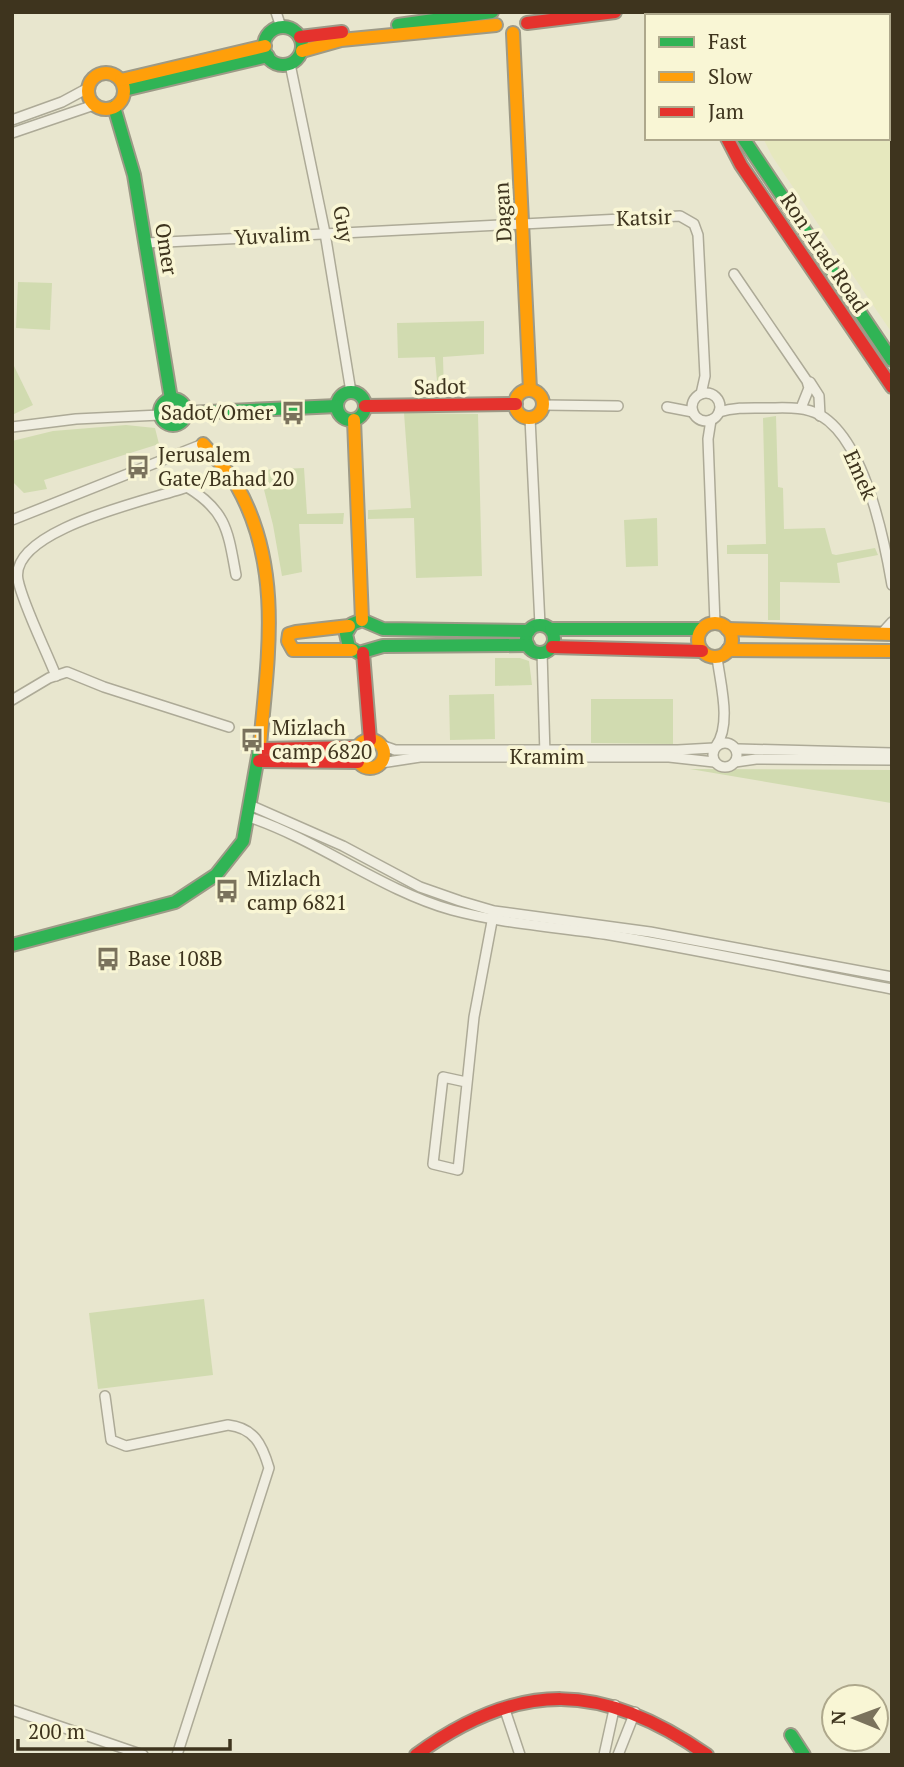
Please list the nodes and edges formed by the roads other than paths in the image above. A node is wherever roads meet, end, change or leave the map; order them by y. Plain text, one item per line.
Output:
1 (276, 12) edge
2 (615, 12) edge
3 (494, 16) edge
4 (527, 18) edge
5 (281, 27) junction
6 (513, 33) junction
7 (300, 37) junction
8 (266, 51) junction
9 (302, 51) junction
10 (290, 64) junction
11 (123, 85) junction
12 (88, 88) junction
13 (94, 105) junction
14 (114, 107) junction
15 (12, 120) edge
16 (12, 133) edge
17 (728, 140) edge
18 (744, 140) edge
19 (523, 223) junction
20 (325, 233) junction
21 (146, 243) junction
22 (734, 274) dead end
23 (892, 360) edge
24 (802, 373) junction
25 (892, 387) edge
26 (530, 390) junction
27 (351, 392) junction
28 (707, 394) junction
29 (171, 399) junction
30 (694, 401) junction
31 (516, 404) junction
32 (543, 405) junction
33 (337, 406) junction
34 (618, 406) dead end
35 (365, 407) junction
36 (719, 407) junction
37 (801, 408) junction
38 (187, 412) junction
39 (693, 412) junction
40 (160, 415) junction
41 (820, 416) junction
42 (530, 418) junction
43 (354, 420) junction
44 (706, 420) junction
45 (36, 426) junction
46 (12, 427) edge
47 (12, 435) edge
48 (203, 444) joint
49 (12, 520) edge
50 (236, 575) dead end
51 (892, 585) edge
52 (892, 622) edge
53 (368, 623) junction
54 (349, 626) junction
55 (721, 626) junction
56 (540, 628) junction
57 (702, 629) junction
58 (887, 634) edge
59 (528, 645) junction
60 (547, 649) junction
61 (363, 650) junction
62 (702, 651) junction
63 (892, 651) edge
64 (723, 654) junction
65 (56, 676) junction
66 (12, 700) edge
67 (723, 719) junction
68 (229, 727) dead end
69 (375, 743) junction
70 (358, 747) junction
71 (715, 747) junction
72 (736, 748) junction
73 (892, 752) edge
74 (545, 754) junction
75 (260, 755) junction
76 (892, 760) edge
77 (358, 762) junction
78 (714, 762) junction
79 (734, 762) junction
80 (381, 763) junction
81 (251, 812) junction
82 (494, 915) junction
83 (12, 944) edge
84 (892, 977) edge
85 (892, 989) edge
86 (466, 1082) junction
87 (104, 1396) dead end
88 (615, 1705) junction
89 (504, 1707) junction
90 (12, 1710) edge
91 (635, 1712) junction
92 (791, 1735) dead end
93 (143, 1755) edge
94 (177, 1755) edge
95 (416, 1755) edge
96 (520, 1755) edge
97 (604, 1755) edge
98 (618, 1755) edge
99 (707, 1755) edge
100 (804, 1755) edge

1 - 5 street
2 - 4 street
3 - 6 street
3 - 7 street
3 - 9 street
4 - 6 street
5 - 7 street
5 - 8 street
6 - 19 street, Dagan
7 - 9 street
8 - 10 street
8 - 11 street
9 - 10 street
10 - 20 street, Guy
11 - 12 street
11 - 14 street
12 - 13 street
12 - 15 street
13 - 14 street
13 - 16 street
14 - 21 street, Omer
17 - 25 street, Ron Arad Road
18 - 23 street, Ron Arad Road
19 - 20 street, Yuvalim
19 - 26 street, Dagan
19 - 28 street, Katsir
20 - 21 street, Yuvalim
20 - 27 street, Guy
21 - 29 street, Omer
22 - 24 street, Emek
24 - 37 street
24 - 41 street, Emek
26 - 31 street
26 - 32 street
27 - 33 street
27 - 35 street
28 - 30 street
28 - 36 street, Katsir
29 - 38 street
29 - 40 street
30 - 39 street
30 - 39 street
31 - 35 street, Sadot
31 - 42 street
32 - 34 street
32 - 42 street
33 - 38 street
33 - 43 street
35 - 43 street
36 - 37 street, Emek
36 - 44 street
37 - 41 street, Emek
38 - 40 street
39 - 44 street
40 - 45 street
41 - 51 street, Emek
42 - 56 street
43 - 53 street
44 - 55 street
45 - 46 street
45 - 47 street
48 - 49 street
48 - 75 street
50 - 65 street
52 - 58 street
53 - 54 street
53 - 56 street
53 - 61 street
54 - 61 street
54 - 61 street
55 - 57 street
55 - 58 street
55 - 64 street
56 - 57 street
56 - 59 street
56 - 60 street
57 - 62 street
59 - 60 street
59 - 61 street
60 - 62 street
60 - 74 street
61 - 69 street
62 - 64 street
63 - 64 street
64 - 67 street
65 - 66 street
65 - 68 street
67 - 71 street
67 - 72 street
69 - 70 street
69 - 74 street, Kramim
69 - 80 street
70 - 75 street
70 - 77 street
71 - 72 street, Kramim
71 - 74 street, Kramim
71 - 78 street
72 - 73 street
72 - 79 street
74 - 78 street, Kramim
74 - 80 street, Kramim
75 - 77 street
75 - 81 street
76 - 79 street
77 - 80 street
78 - 79 street, Kramim
81 - 82 street
81 - 83 street
82 - 84 street
82 - 85 street
82 - 86 street
86 - 86 street
87 - 94 street
88 - 89 street
88 - 91 street
88 - 97 street
89 - 95 street
89 - 96 street
90 - 93 street
91 - 98 street
91 - 99 street
92 - 100 street

